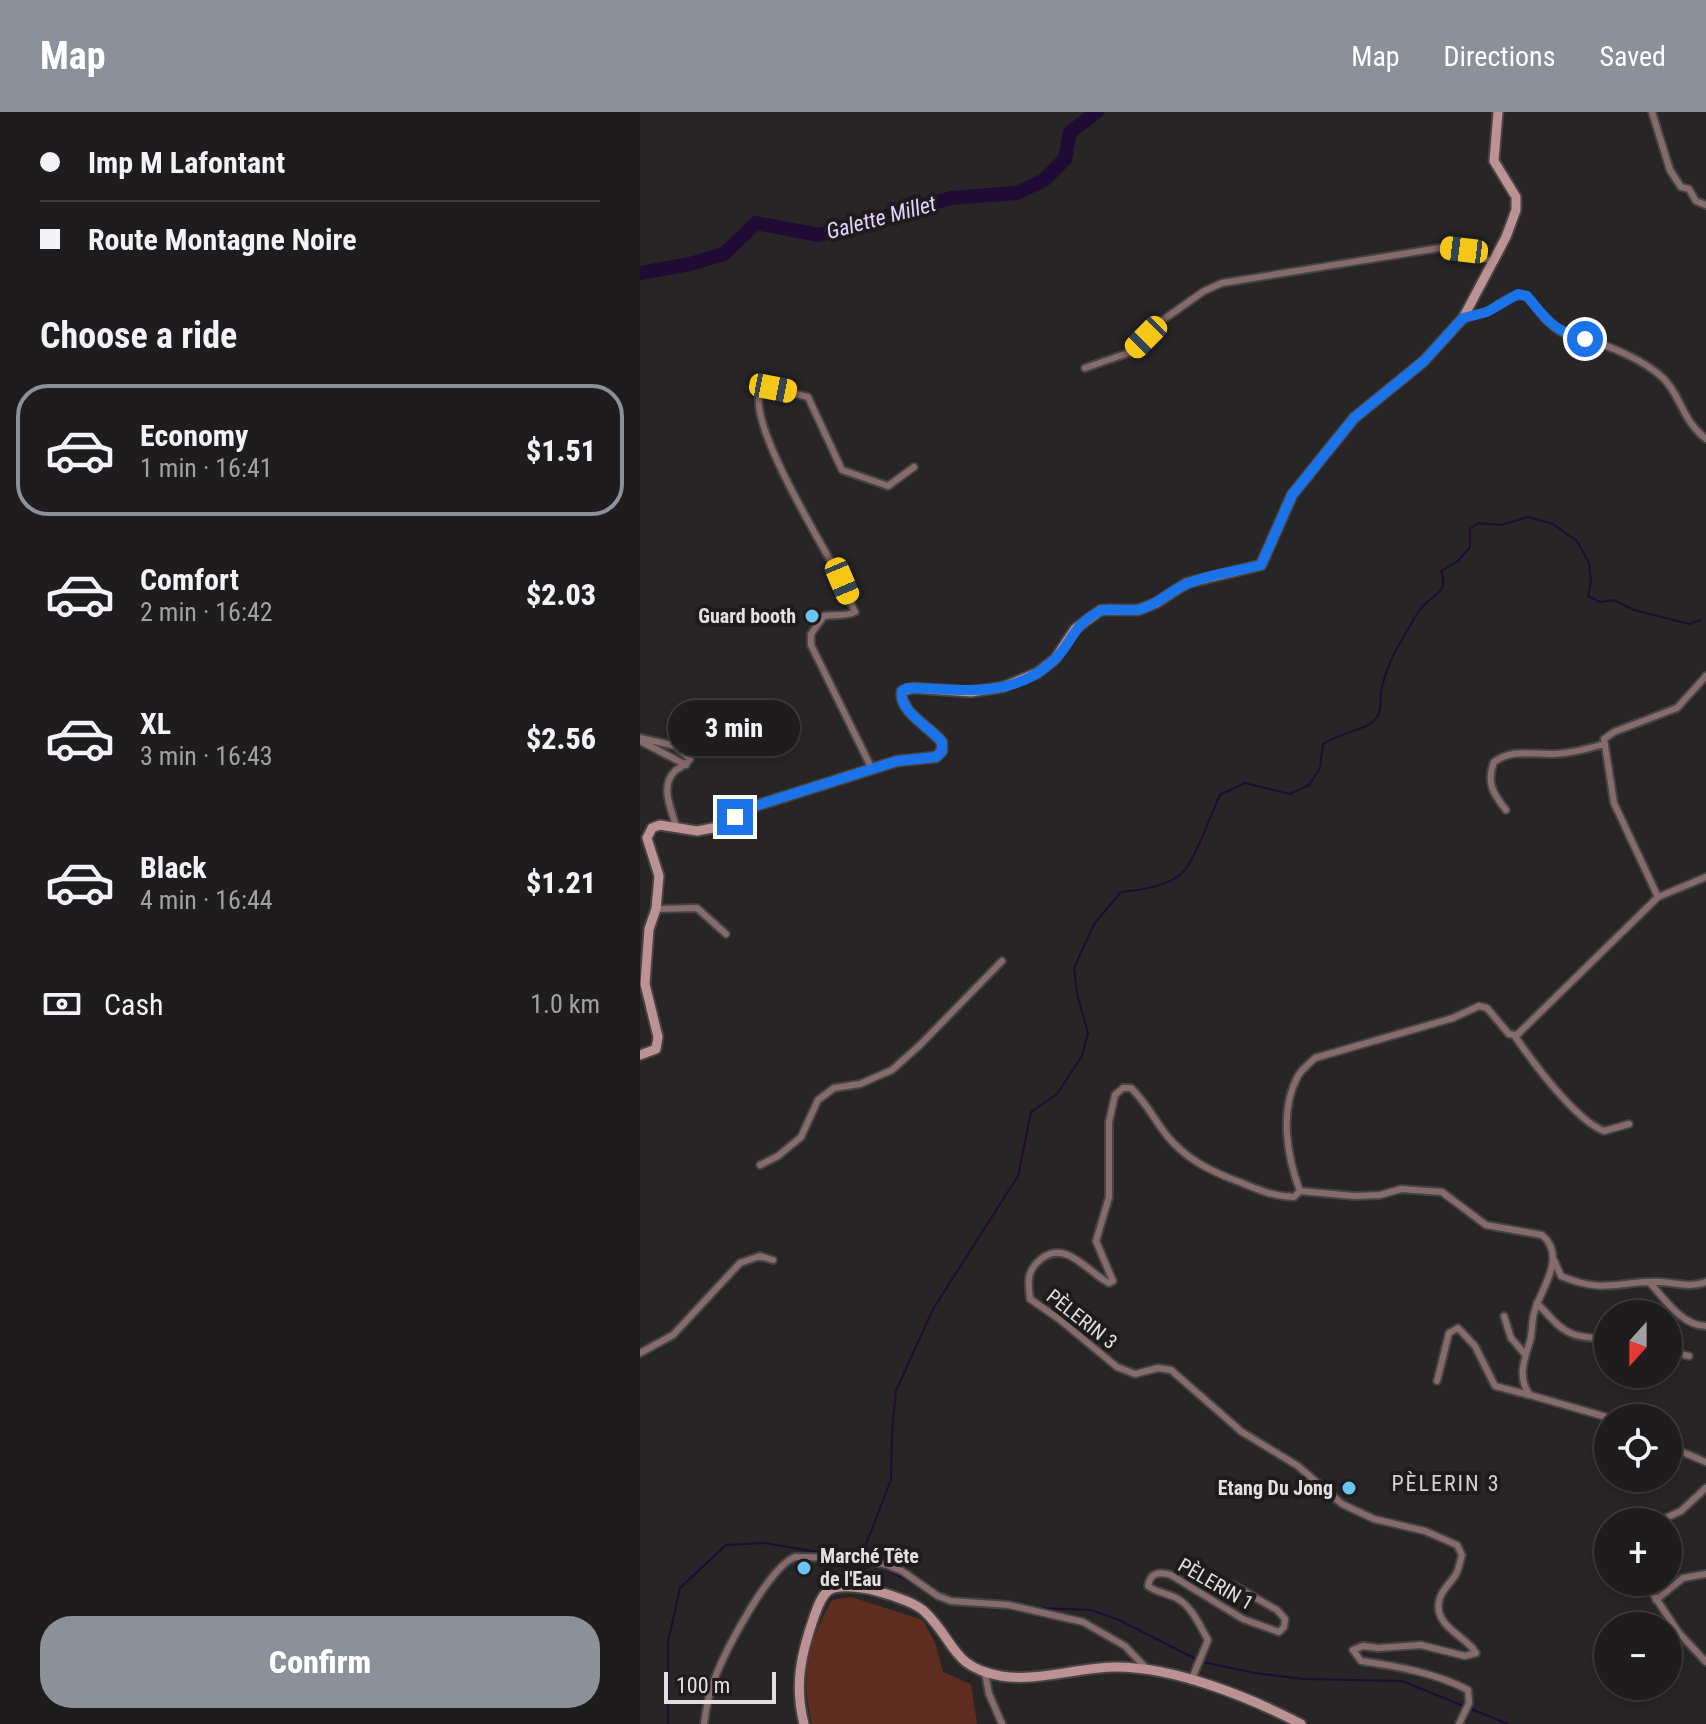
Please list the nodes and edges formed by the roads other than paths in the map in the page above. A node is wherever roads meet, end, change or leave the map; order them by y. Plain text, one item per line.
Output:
1 (1498, 112) edge
2 (1652, 112) edge
3 (1706, 205) edge
4 (1493, 262) junction
5 (1463, 318) junction
6 (1085, 368) dead end
7 (1706, 439) edge
8 (914, 467) dead end
9 (1706, 676) edge
10 (641, 740) edge
11 (1604, 744) junction
12 (686, 765) junction
13 (872, 769) junction
14 (1506, 810) dead end
15 (676, 827) junction
16 (644, 837) edge
17 (1706, 877) edge
18 (1658, 897) junction
19 (656, 909) junction
20 (726, 934) dead end
21 (1002, 961) dead end
22 (1514, 1035) junction
23 (640, 1055) edge
24 (1629, 1124) dead end
25 (760, 1165) dead end
26 (1300, 1191) junction
27 (773, 1260) dead end
28 (1554, 1260) junction
29 (1706, 1282) edge
30 (1650, 1283) junction
31 (1537, 1303) junction
32 (1504, 1316) dead end
33 (1706, 1326) edge
34 (1594, 1339) edge
35 (640, 1353) edge
36 (1524, 1353) junction
37 (1682, 1354) edge
38 (1689, 1356) dead end
39 (1437, 1381) dead end
40 (1530, 1395) junction
41 (1594, 1413) edge
42 (1682, 1452) edge
43 (1706, 1462) edge
44 (1706, 1488) edge
45 (1682, 1510) edge
46 (1706, 1574) edge
47 (1233, 1585) dead end
48 (1654, 1596) edge
49 (1656, 1600) junction
50 (1706, 1662) edge
51 (1148, 1670) junction
52 (985, 1673) junction
53 (1191, 1681) junction
54 (704, 1724) edge
55 (804, 1724) edge
56 (1002, 1724) edge
57 (1301, 1724) edge
58 (1459, 1724) edge

1 - 4 street
2 - 3 street
4 - 5 street
4 - 6 street
5 - 7 street
5 - 13 street
8 - 13 street
9 - 11 street
10 - 12 street
10 - 12 street
11 - 14 street
11 - 18 street
12 - 15 street
13 - 15 street
15 - 16 street
16 - 19 street
17 - 18 street
18 - 22 street
19 - 20 street
19 - 23 street
21 - 25 street
22 - 24 street
22 - 26 street
26 - 28 street
26 - 58 street, PÈLERIN 3
27 - 35 street
28 - 30 street
28 - 31 street
29 - 30 street
30 - 33 street
31 - 34 street
31 - 36 street
32 - 36 street
36 - 40 street
37 - 38 street
39 - 40 street
40 - 41 street
42 - 43 street
44 - 45 street
46 - 49 street
47 - 53 street, PÈLERIN 1
48 - 49 street
49 - 50 street
51 - 52 street
51 - 53 street
51 - 54 street
52 - 55 street
52 - 56 street
53 - 57 street

